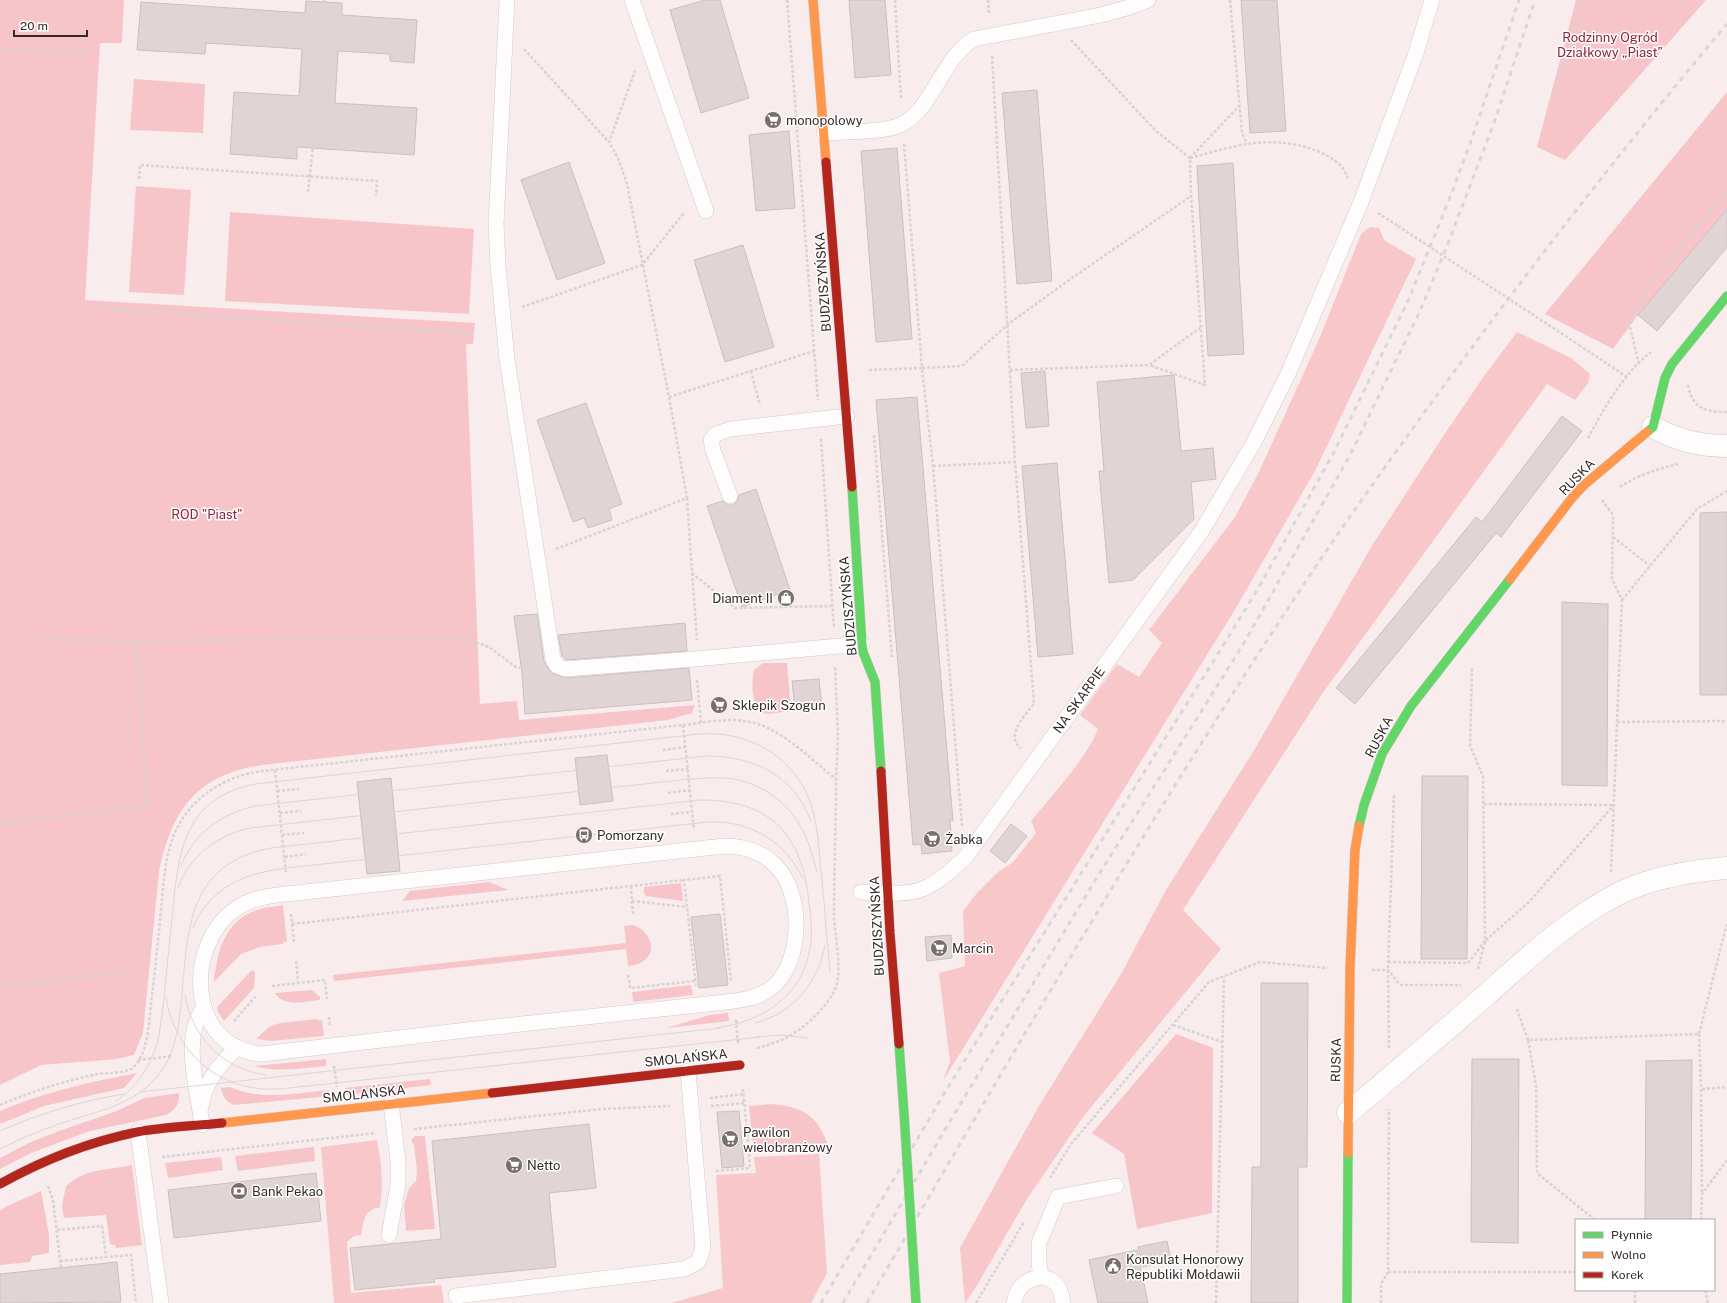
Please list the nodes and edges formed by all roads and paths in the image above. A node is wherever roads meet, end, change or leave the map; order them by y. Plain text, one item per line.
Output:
1 (507, 0) edge
2 (632, 0) edge
3 (787, 0) edge
4 (813, 0) edge
5 (895, 0) edge
6 (988, 0) edge
7 (1149, 0) edge
8 (1230, 0) edge
9 (1432, 0) edge
10 (1583, 0) edge
11 (1056, 24) junction
12 (505, 28) junction
13 (991, 36) junction
14 (647, 41) junction
15 (0, 50) edge
16 (87, 52) dead end
17 (1556, 96) dead end
18 (1240, 106) junction
19 (902, 123) junction
20 (824, 133) junction
21 (314, 138) dead end
22 (609, 142) junction
23 (1247, 144) junction
24 (1190, 158) junction
25 (310, 177) junction
26 (138, 179) dead end
27 (308, 192) dead end
28 (1727, 192) edge
29 (700, 193) junction
30 (376, 196) dead end
31 (1191, 196) junction
32 (1361, 202) junction
33 (706, 211) dead end
34 (1398, 226) dead end
35 (642, 265) junction
36 (1727, 296) edge
37 (101, 308) dead end
38 (502, 314) junction
39 (1007, 325) junction
40 (1200, 328) junction
41 (474, 334) dead end
42 (1654, 349) dead end
43 (814, 351) junction
44 (1639, 364) junction
45 (1149, 365) junction
46 (922, 368) junction
47 (869, 370) dead end
48 (1010, 370) junction
49 (751, 371) junction
50 (1627, 376) junction
51 (1689, 380) dead end
52 (669, 397) junction
53 (1727, 412) edge
54 (847, 416) junction
55 (819, 418) junction
56 (765, 424) junction
57 (1653, 426) junction
58 (1588, 438) dead end
59 (1727, 446) edge
60 (1015, 462) junction
61 (1682, 463) dead end
62 (933, 466) junction
63 (1614, 491) dead end
64 (1727, 491) edge
65 (730, 496) dead end
66 (1608, 496) dead end
67 (687, 498) junction
68 (1602, 500) junction
69 (1597, 504) dead end
70 (1613, 537) junction
71 (538, 556) junction
72 (1649, 565) junction
73 (692, 573) junction
74 (1622, 600) junction
75 (832, 606) junction
76 (42, 639) dead end
77 (137, 641) junction
78 (862, 644) junction
79 (835, 647) junction
80 (698, 659) junction
81 (1472, 661) dead end
82 (557, 666) junction
83 (696, 674) dead end
84 (1727, 721) edge
85 (1617, 722) junction
86 (701, 723) junction
87 (683, 725) junction
88 (685, 747) junction
89 (663, 750) dead end
90 (1037, 758) junction
91 (688, 769) junction
92 (275, 770) junction
93 (666, 771) dead end
94 (836, 779) junction
95 (299, 789) dead end
96 (690, 790) junction
97 (277, 791) junction
98 (668, 793) dead end
99 (1394, 793) dead end
100 (1484, 804) junction
101 (1614, 805) junction
102 (301, 811) dead end
103 (692, 812) junction
104 (280, 813) junction
105 (670, 814) dead end
106 (0, 822) edge
107 (304, 833) dead end
108 (695, 834) dead end
109 (282, 835) junction
110 (306, 854) dead end
111 (285, 857) junction
112 (965, 858) junction
113 (1727, 868) edge
114 (1611, 876) dead end
115 (287, 879) dead end
116 (684, 880) junction
117 (631, 886) junction
118 (860, 892) dead end
119 (888, 893) junction
120 (632, 901) junction
121 (687, 907) junction
122 (290, 909) dead end
123 (633, 916) dead end
124 (1727, 923) edge
125 (292, 924) junction
126 (1485, 941) junction
127 (294, 943) dead end
128 (296, 961) dead end
129 (1388, 962) junction
130 (1350, 970) junction
131 (1388, 970) junction
132 (126, 972) dead end
133 (1478, 972) dead end
134 (628, 975) dead end
135 (1224, 977) junction
136 (695, 981) junction
137 (298, 982) junction
138 (0, 986) edge
139 (272, 986) dead end
140 (1468, 986) dead end
141 (732, 988) dead end
142 (697, 993) dead end
143 (256, 996) dead end
144 (327, 999) dead end
145 (204, 1007) junction
146 (1517, 1009) dead end
147 (735, 1017) dead end
148 (233, 1021) dead end
149 (1173, 1025) junction
150 (1699, 1034) junction
151 (1528, 1040) junction
152 (1222, 1042) junction
153 (738, 1044) dead end
154 (237, 1047) junction
155 (752, 1049) dead end
156 (176, 1056) dead end
157 (138, 1060) junction
158 (334, 1063) dead end
159 (740, 1065) dead end
160 (688, 1071) junction
161 (1389, 1078) junction
162 (743, 1087) dead end
163 (1727, 1087) edge
164 (1701, 1089) junction
165 (337, 1090) dead end
166 (392, 1104) junction
167 (0, 1105) edge
168 (1348, 1113) junction
169 (201, 1118) junction
170 (138, 1132) junction
171 (831, 1149) dead end
172 (748, 1152) junction
173 (1727, 1160) edge
174 (714, 1164) dead end
175 (48, 1183) dead end
176 (1047, 1183) dead end
177 (0, 1184) edge
178 (1116, 1186) dead end
179 (1702, 1194) junction
180 (1027, 1217) dead end
181 (1594, 1219) edge
182 (1701, 1219) edge
183 (57, 1230) junction
184 (389, 1235) dead end
185 (106, 1257) junction
186 (60, 1261) junction
187 (61, 1268) dead end
188 (1388, 1272) junction
189 (1575, 1272) edge
190 (1041, 1276) junction
191 (1634, 1291) edge
192 (1705, 1291) edge
193 (456, 1296) dead end
194 (136, 1303) edge
195 (161, 1303) edge
196 (916, 1303) edge
197 (976, 1303) edge
198 (1014, 1303) edge
199 (1063, 1303) edge
200 (1216, 1303) edge
201 (1347, 1303) edge
202 (1381, 1303) edge
203 (1635, 1303) edge
204 (1708, 1303) edge

1 - 12 lane
2 - 14 lane
3 - 43 path
4 - 20 street, BUDZISZYŃSKA
5 - 19 path
6 - 13 path
7 - 11 lane
8 - 18 path
9 - 32 lane, NA SKARPIE
10 - 17 path
11 - 13 lane
11 - 24 path
12 - 22 path
12 - 38 lane
13 - 19 lane
13 - 39 path
14 - 22 path
14 - 29 lane
15 - 16 path
18 - 23 path
18 - 24 path
19 - 20 lane
19 - 46 path
20 - 54 street, BUDZISZYŃSKA
21 - 25 path
22 - 35 path
23 - 24 path
23 - 32 path
24 - 31 path
25 - 26 path
25 - 27 path
25 - 30 path
28 - 44 path
29 - 33 lane
29 - 35 path
31 - 39 path
31 - 40 path
32 - 90 lane, NA SKARPIE
34 - 50 path, bridge
35 - 38 path
35 - 52 path
36 - 57 street
37 - 41 path
38 - 71 lane
39 - 46 path
39 - 48 path
40 - 45 path
40 - 45 path
42 - 44 path
43 - 49 path
43 - 55 path
44 - 50 path
45 - 48 path
46 - 47 path
46 - 62 path
48 - 60 path
49 - 52 path
49 - 56 path
50 - 58 path
51 - 53 path
52 - 67 path
54 - 55 lane
54 - 78 street, BUDZISZYŃSKA
55 - 56 lane
55 - 75 path
56 - 65 lane
57 - 59 street
57 - 130 street, RUSKA
60 - 62 path
60 - 90 path
61 - 63 path
62 - 112 path
64 - 72 path
66 - 68 path
67 - 71 path
67 - 73 path
68 - 69 path
68 - 70 path
70 - 72 path
70 - 74 path
71 - 82 lane
72 - 74 path
73 - 75 path
73 - 80 path
74 - 85 path
75 - 79 path
76 - 77 path
77 - 82 path
77 - 106 path
78 - 79 lane
78 - 119 street, BUDZISZYŃSKA
79 - 80 lane
79 - 94 path
80 - 82 lane
81 - 100 path
83 - 86 path
84 - 85 path
85 - 101 path
86 - 87 path
86 - 94 path
87 - 88 path
87 - 92 path
88 - 89 path
88 - 91 path
90 - 112 lane, NA SKARPIE
91 - 93 path
91 - 96 path
92 - 97 path
92 - 157 path
94 - 155 path
95 - 97 path
96 - 98 path
96 - 103 path
97 - 104 path
99 - 129 path
100 - 101 path
100 - 126 path
101 - 114 path
101 - 126 path
102 - 104 path
103 - 105 path
103 - 108 path
104 - 109 path
107 - 109 path
109 - 111 path
110 - 111 path
111 - 115 path
112 - 119 lane, NA SKARPIE
113 - 161 street
116 - 117 path
116 - 121 path
116 - 141 path
117 - 120 path
117 - 125 path
118 - 119 lane, NA SKARPIE
119 - 196 street, BUDZISZYŃSKA, bridge
120 - 121 path
120 - 123 path
121 - 136 path
122 - 125 path
124 - 150 path
125 - 127 path
126 - 129 path
126 - 133 path
128 - 137 path
129 - 131 path
130 - 135 path
130 - 168 street, RUSKA
131 - 140 path
131 - 161 path
132 - 138 path
134 - 136 path
135 - 149 path
135 - 152 path
136 - 142 path
137 - 139 path
137 - 144 path
143 - 148 path
145 - 154 lane
145 - 154 lane
145 - 169 lane
146 - 151 path
147 - 153 path
149 - 152 path
149 - 176 path
150 - 151 path
150 - 164 path
151 - 181 path
152 - 200 path
154 - 169 lane
156 - 157 path
157 - 167 path
158 - 165 path
159 - 160 street, SMOLAŃSKA
160 - 166 street, SMOLAŃSKA
160 - 193 lane
161 - 168 street
161 - 188 path
162 - 172 path
163 - 164 path
164 - 179 path
166 - 169 street, SMOLAŃSKA
166 - 184 lane
168 - 201 street, RUSKA
169 - 170 street, SMOLAŃSKA
170 - 177 street, SMOLAŃSKA
170 - 195 lane
171 - 172 path
172 - 174 path
173 - 179 path
175 - 183 path
178 - 190 lane
179 - 182 path
180 - 197 path
183 - 185 path
183 - 186 path
185 - 186 path
185 - 194 path
186 - 187 path
188 - 189 path
188 - 202 path
190 - 198 lane
190 - 199 lane
191 - 203 path
192 - 204 path

